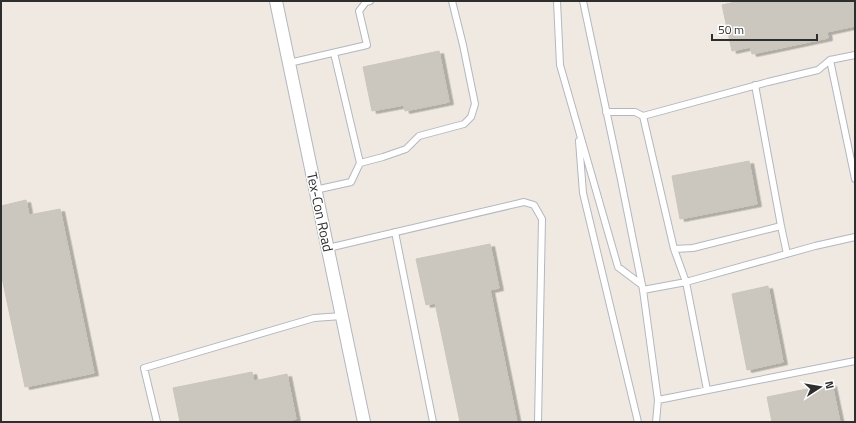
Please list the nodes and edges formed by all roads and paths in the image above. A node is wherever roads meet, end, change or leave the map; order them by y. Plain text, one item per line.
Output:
1 (276, 1) edge
2 (370, 1) edge
3 (452, 1) edge
4 (557, 1) edge
5 (583, 1) edge
6 (334, 53) junction
7 (855, 55) edge
8 (830, 60) junction
9 (289, 63) junction
10 (755, 85) junction
11 (606, 112) junction
12 (643, 116) junction
13 (579, 129) junction
14 (360, 163) junction
15 (855, 179) edge
16 (315, 190) junction
17 (781, 226) junction
18 (395, 232) junction
19 (855, 237) edge
20 (328, 248) junction
21 (674, 249) junction
22 (787, 254) junction
23 (686, 282) junction
24 (642, 287) junction
25 (342, 316) junction
26 (855, 361) edge
27 (707, 390) junction
28 (658, 400) junction
29 (157, 422) edge
30 (364, 422) edge
31 (433, 422) edge
32 (538, 422) edge
33 (638, 422) edge
34 (656, 422) edge

1 - 9 street, Tex-Con Road
2 - 6 lane
3 - 14 lane
4 - 13 lane
5 - 11 lane
6 - 9 lane
6 - 14 lane
7 - 8 lane
8 - 10 lane
8 - 15 lane
9 - 16 street, Tex-Con Road
10 - 12 lane
10 - 17 lane
11 - 12 lane
11 - 24 lane
12 - 21 lane
13 - 24 lane
13 - 33 lane
14 - 16 lane
16 - 20 street, Tex-Con Road
17 - 21 lane
17 - 22 lane
18 - 20 lane
18 - 31 lane
18 - 32 lane
19 - 22 lane
20 - 25 street, Tex-Con Road
21 - 23 lane
22 - 23 lane
23 - 24 lane
23 - 27 lane
24 - 28 lane
25 - 29 lane
25 - 30 street, Tex-Con Road
26 - 27 lane
27 - 28 lane
28 - 34 lane

